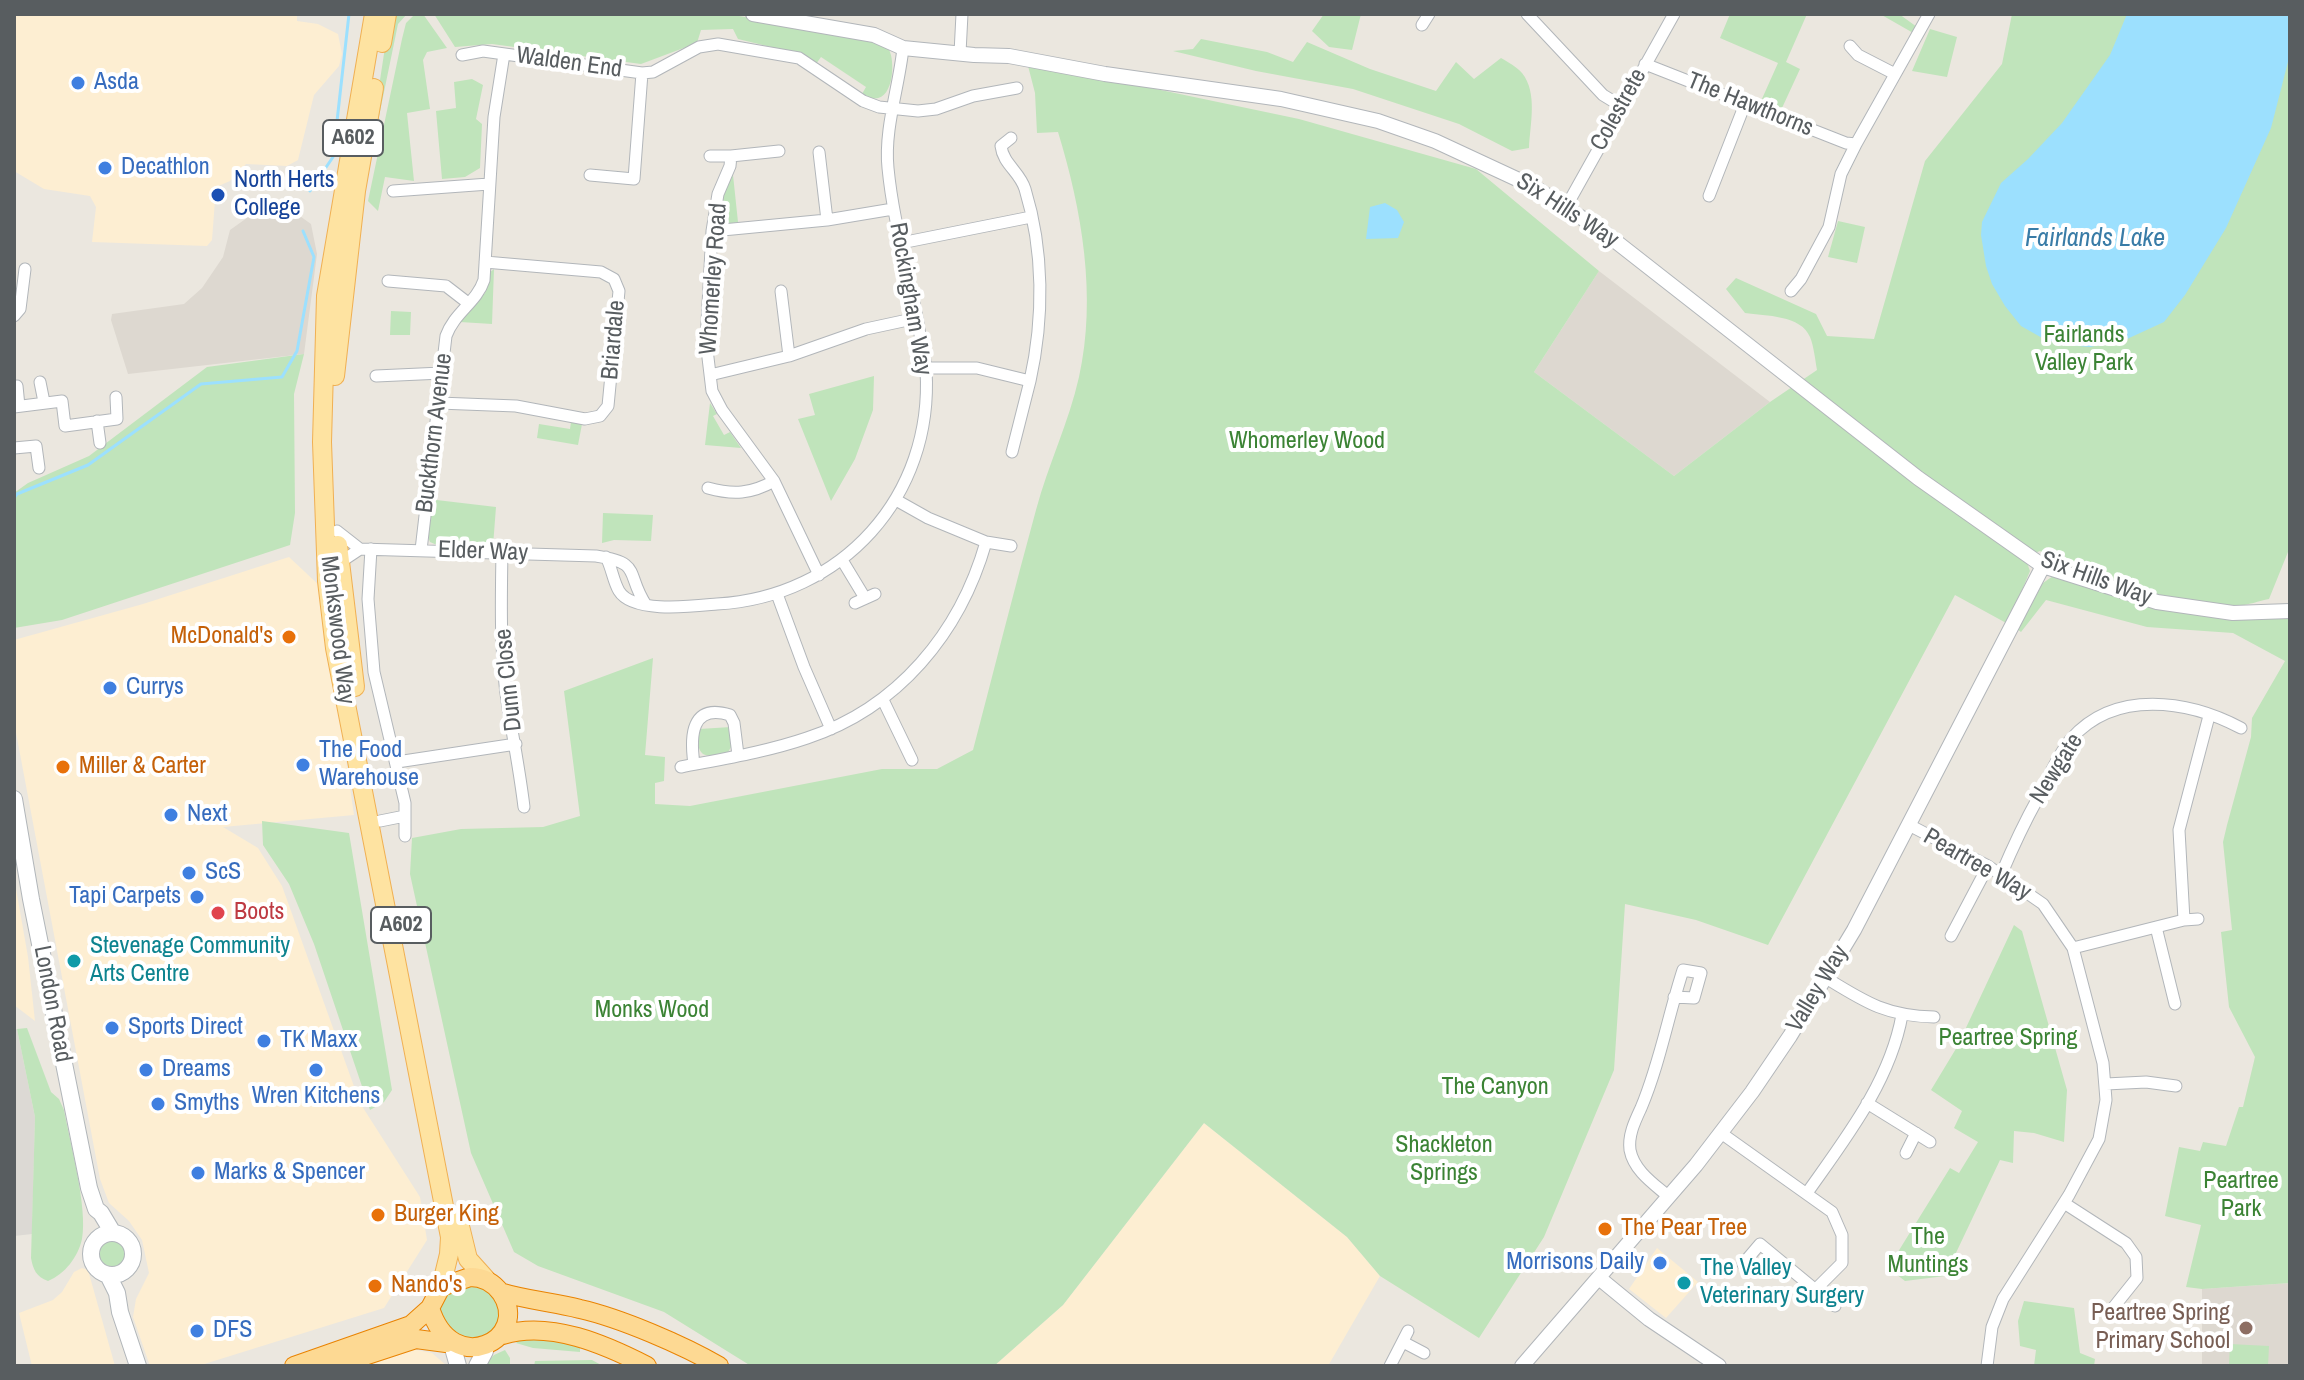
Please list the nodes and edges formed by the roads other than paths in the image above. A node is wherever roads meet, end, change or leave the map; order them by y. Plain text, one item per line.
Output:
1 (374, 14) edge
2 (387, 14) edge
3 (753, 14) edge
4 (1429, 14) edge
5 (1527, 14) edge
6 (1674, 14) edge
7 (1925, 16) edge
8 (962, 18) edge
9 (1422, 25) dead end
10 (960, 46) junction
11 (1850, 46) dead end
12 (903, 48) junction
13 (504, 54) junction
14 (462, 55) dead end
15 (1645, 64) junction
16 (642, 73) junction
17 (1895, 74) junction
18 (1017, 88) dead end
19 (1745, 104) junction
20 (1621, 106) junction
21 (894, 109) junction
22 (1011, 138) dead end
23 (1856, 144) junction
24 (779, 151) dead end
25 (819, 152) dead end
26 (710, 156) dead end
27 (731, 156) junction
28 (590, 175) dead end
29 (489, 184) junction
30 (393, 191) dead end
31 (1709, 196) dead end
32 (1566, 207) junction
33 (893, 209) junction
34 (1031, 217) junction
35 (827, 220) junction
36 (712, 231) junction
37 (901, 243) junction
38 (485, 262) junction
39 (25, 269) dead end
40 (388, 281) dead end
41 (781, 291) dead end
42 (1791, 291) dead end
43 (468, 303) junction
44 (14, 316) edge
45 (917, 318) junction
46 (789, 356) junction
47 (926, 368) junction
48 (442, 373) junction
49 (710, 375) junction
50 (376, 376) dead end
51 (1030, 381) junction
52 (40, 382) dead end
53 (17, 386) dead end
54 (116, 397) dead end
55 (44, 402) junction
56 (439, 403) junction
57 (17, 406) edge
58 (97, 421) junction
59 (100, 443) dead end
60 (14, 448) edge
61 (1012, 452) dead end
62 (39, 468) dead end
63 (774, 481) junction
64 (708, 488) dead end
65 (896, 500) junction
66 (337, 531) junction
67 (986, 542) junction
68 (1011, 546) dead end
69 (365, 549) junction
70 (421, 550) junction
71 (502, 552) junction
72 (606, 557) junction
73 (842, 560) junction
74 (339, 563) junction
75 (2043, 566) junction
76 (819, 575) junction
77 (777, 594) junction
78 (865, 598) dead end
79 (646, 605) junction
80 (2290, 611) edge
81 (883, 700) junction
82 (2209, 716) junction
83 (2241, 728) dead end
84 (831, 729) junction
85 (516, 744) junction
86 (738, 755) junction
87 (912, 760) dead end
88 (397, 762) junction
89 (694, 764) junction
90 (681, 767) dead end
91 (14, 799) edge
92 (524, 807) dead end
93 (405, 816) junction
94 (380, 821) junction
95 (1909, 825) junction
96 (405, 836) dead end
97 (1988, 866) junction
98 (2001, 875) junction
99 (2198, 919) dead end
100 (2184, 920) junction
101 (2156, 927) junction
102 (1951, 936) dead end
103 (2073, 948) junction
104 (1826, 978) junction
105 (1674, 997) dead end
106 (2175, 1004) dead end
107 (1902, 1015) junction
108 (1934, 1017) dead end
109 (2106, 1084) junction
110 (2176, 1086) dead end
111 (1867, 1103) junction
112 (1721, 1133) junction
113 (1916, 1133) junction
114 (1930, 1142) dead end
115 (1906, 1153) dead end
116 (1807, 1193) junction
117 (1669, 1197) junction
118 (2064, 1203) junction
119 (106, 1236) junction
120 (1743, 1264) dead end
121 (125, 1271) junction
122 (108, 1275) junction
123 (1599, 1278) junction
124 (493, 1286) junction
125 (441, 1287) junction
126 (1816, 1289) junction
127 (117, 1293) junction
128 (1835, 1306) dead end
129 (430, 1308) junction
130 (2113, 1308) dead end
131 (503, 1335) junction
132 (452, 1353) edge
133 (1424, 1353) dead end
134 (481, 1358) edge
135 (138, 1366) edge
136 (294, 1366) edge
137 (334, 1366) edge
138 (647, 1366) edge
139 (719, 1366) edge
140 (1390, 1366) edge
141 (1522, 1366) edge
142 (1719, 1366) edge
143 (1987, 1366) edge

1 - 125 main road, Monkswood Way / A602
2 - 66 main road, Monkswood Way / A602
3 - 12 street, Six Hills Way
4 - 9 street
5 - 20 street
6 - 15 street, Colestrete
7 - 17 street
8 - 10 street
10 - 12 street, Six Hills Way
10 - 32 street, Six Hills Way
11 - 17 street
12 - 21 street, Rockingham Way
13 - 14 street, Walden End
13 - 16 street, Walden End
13 - 29 street, Buckthorn Avenue
15 - 19 street, The Hawthorns
15 - 20 street, Colestrete
16 - 21 street, Walden End
16 - 28 street
17 - 23 street
18 - 21 street, Walden End
19 - 23 street, The Hawthorns
19 - 31 street
20 - 32 street, Colestrete
21 - 33 street, Rockingham Way
22 - 34 street
23 - 42 street
24 - 27 street
25 - 35 street
26 - 27 street
27 - 36 street, Whomerley Road
29 - 30 street
29 - 38 street, Buckthorn Avenue
32 - 75 street, Six Hills Way
33 - 35 street
33 - 37 street, Rockingham Way
34 - 37 street
34 - 51 street
35 - 36 street
36 - 49 street, Whomerley Road
37 - 45 street, Rockingham Way
38 - 43 street, Buckthorn Avenue
38 - 56 street, Briardale
39 - 44 street
40 - 43 street
41 - 46 street
43 - 48 street, Buckthorn Avenue
45 - 46 street
45 - 47 street, Rockingham Way
46 - 49 street
47 - 51 street
47 - 65 street, Rockingham Way
48 - 50 street
48 - 56 street, Buckthorn Avenue
49 - 63 street, Whomerley Road
51 - 61 street
52 - 55 street
53 - 57 street
54 - 58 street
55 - 57 street
55 - 58 street
56 - 70 street, Buckthorn Avenue
58 - 59 street
60 - 62 street
63 - 64 street
63 - 76 street, Whomerley Road
65 - 67 street
65 - 73 street, Rockingham Way
66 - 69 street
66 - 74 main road, Monkswood Way / A602
67 - 68 street
67 - 81 street
69 - 70 street, Elder Way
69 - 74 street
69 - 88 street
70 - 71 street, Elder Way
71 - 72 street, Elder Way
71 - 85 street, Dunn Close
72 - 79 street
72 - 79 street
73 - 76 street, Rockingham Way
73 - 78 street
74 - 94 main road, Monkswood Way / A602
75 - 80 street, Six Hills Way
75 - 95 street, Valley Way
76 - 77 street, Rockingham Way
77 - 79 street, Rockingham Way
77 - 84 street
81 - 84 street
81 - 87 street
82 - 83 street, Newgate
82 - 98 street, Newgate
82 - 100 street
84 - 86 street
85 - 88 street
85 - 92 street, Dunn Close
86 - 89 street
86 - 89 street
88 - 93 street
89 - 90 street
91 - 119 main road, London Road
93 - 94 street
93 - 96 street
94 - 124 main road, Monkswood Way / A602
95 - 97 street, Peartree Way
95 - 104 street, Valley Way
97 - 98 street, Peartree Way
97 - 102 street
98 - 103 street, Peartree Way
99 - 100 street
100 - 101 street
101 - 103 street
101 - 106 street
103 - 109 street, Peartree Way
104 - 107 street
104 - 112 street, Valley Way
105 - 117 street
107 - 108 street
107 - 111 street
109 - 110 street
109 - 118 street, Peartree Way
111 - 113 street
111 - 116 street
112 - 116 street
112 - 117 street, Valley Way
113 - 114 street
113 - 115 street
116 - 126 street
117 - 123 street, Valley Way
118 - 130 street
118 - 143 street, Peartree Way
119 - 121 main road
119 - 122 main road
120 - 126 street
121 - 122 main road
121 - 127 main road
122 - 127 main road
123 - 141 street, Valley Way
123 - 142 street
124 - 125 highway
124 - 131 highway
124 - 139 highway
125 - 129 highway
126 - 128 street
127 - 135 main road
129 - 132 highway
129 - 136 highway
131 - 134 highway
131 - 138 highway
132 - 134 highway
132 - 137 highway
133 - 140 street

